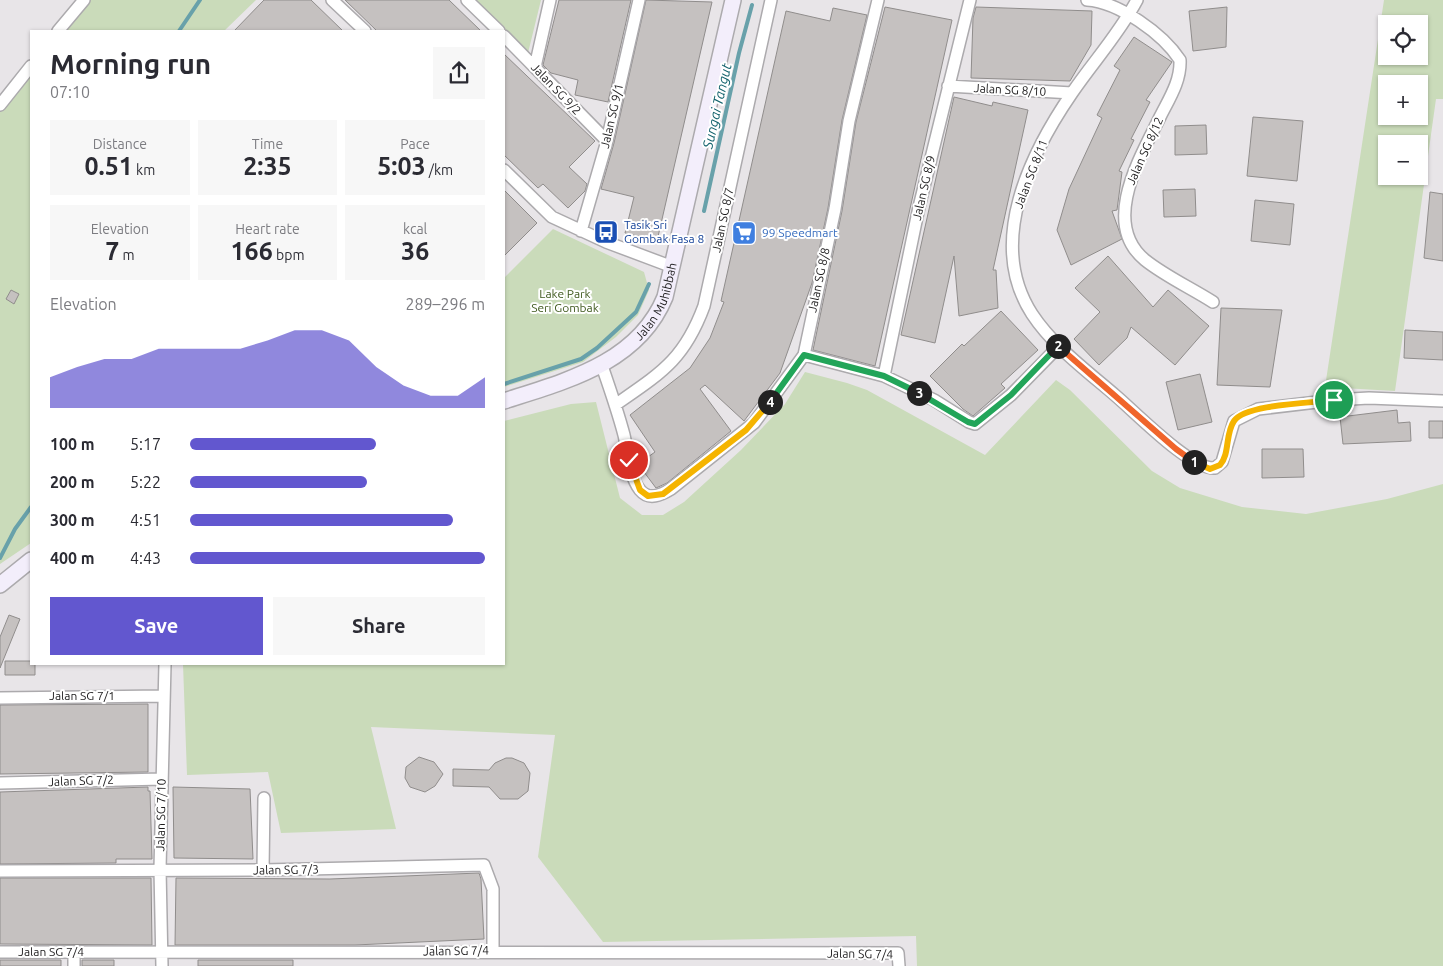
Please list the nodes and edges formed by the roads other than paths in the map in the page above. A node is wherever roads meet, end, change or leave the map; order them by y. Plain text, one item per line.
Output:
1 (84, 0) edge
2 (332, 0) edge
3 (467, 0) edge
4 (550, 0) edge
5 (639, 0) edge
6 (732, 0) edge
7 (771, 0) edge
8 (878, 0) edge
9 (970, 0) edge
10 (1087, 0) edge
11 (1137, 0) edge
12 (1128, 16) junction
13 (59, 30) edge
14 (363, 30) edge
15 (498, 30) edge
16 (505, 37) edge
17 (30, 67) edge
18 (535, 67) junction
19 (948, 86) junction
20 (1072, 93) junction
21 (0, 105) edge
22 (607, 141) junction
23 (505, 171) edge
24 (581, 231) junction
25 (670, 266) junction
26 (1213, 302) dead end
27 (1059, 346) junction
28 (804, 355) junction
29 (602, 366) junction
30 (884, 376) junction
31 (505, 401) edge
32 (1443, 401) edge
33 (615, 405) junction
34 (30, 561) edge
35 (0, 585) edge
36 (164, 665) edge
37 (164, 696) junction
38 (0, 698) edge
39 (162, 779) junction
40 (0, 783) edge
41 (264, 798) dead end
42 (160, 870) junction
43 (263, 870) junction
44 (0, 871) edge
45 (493, 951) junction
46 (0, 952) edge
47 (74, 952) junction
48 (162, 952) junction
49 (620, 954) junction
50 (705, 954) junction
51 (74, 966) edge
52 (162, 966) edge
53 (620, 966) edge
54 (706, 966) edge
55 (899, 966) edge

1 - 13 street
2 - 14 street
3 - 15 street
4 - 18 street
5 - 22 street, Jalan SG 9/1
6 - 25 street, Jalan Muhibbah
7 - 33 street, Jalan SG 8/7
8 - 28 street, Jalan SG 8/8
9 - 19 street, Jalan SG 8/9
10 - 12 street
11 - 12 street, Jalan SG 8/11
12 - 20 street, Jalan SG 8/11
12 - 26 street, Jalan SG 8/12
16 - 18 street, Jalan SG 9/2
17 - 21 street
18 - 22 street, Jalan SG 9/2
19 - 20 street, Jalan SG 8/10
19 - 30 street, Jalan SG 8/9
20 - 27 street, Jalan SG 8/11
22 - 24 street, Jalan SG 9/1
23 - 24 street
24 - 25 street
25 - 29 street, Jalan Muhibbah
27 - 30 street
27 - 32 street, Jalan SG 8/11
28 - 30 street
28 - 33 street, Jalan SG 8/8
29 - 31 street, Jalan Muhibbah
29 - 33 street
34 - 35 street
36 - 37 street, Jalan SG 7/10
37 - 38 street, Jalan SG 7/1
37 - 39 street, Jalan SG 7/10
39 - 40 street, Jalan SG 7/2
39 - 42 street, Jalan SG 7/10
41 - 43 street
42 - 43 street, Jalan SG 7/3
42 - 44 street, Jalan SG 7/3
42 - 48 street, Jalan SG 7/10
43 - 45 street, Jalan SG 7/3
45 - 48 street, Jalan SG 7/4
45 - 49 street, Jalan SG 7/4
46 - 47 street, Jalan SG 7/4
47 - 48 street, Jalan SG 7/4
47 - 51 street
48 - 52 street, Jalan SG 7/10
49 - 50 street, Jalan SG 7/4
49 - 53 street
50 - 54 street
50 - 55 street, Jalan SG 7/4

